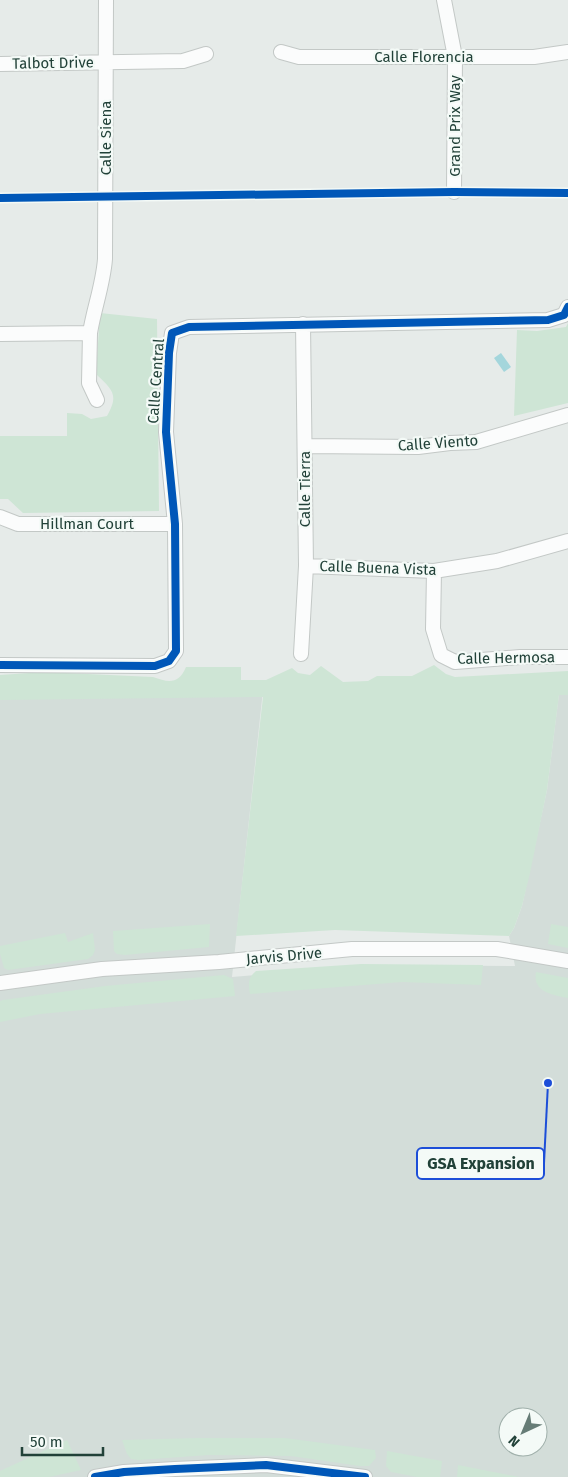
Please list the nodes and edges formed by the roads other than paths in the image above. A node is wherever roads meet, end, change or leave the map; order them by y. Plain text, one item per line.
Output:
1 (106, 0) edge
2 (444, 0) edge
3 (281, 52) dead end
4 (568, 52) edge
5 (206, 54) dead end
6 (455, 57) junction
7 (107, 61) junction
8 (0, 64) edge
9 (454, 192) dead end
10 (568, 307) edge
11 (303, 324) junction
12 (90, 333) junction
13 (0, 334) edge
14 (97, 400) dead end
15 (568, 415) edge
16 (305, 446) junction
17 (0, 516) edge
18 (175, 524) junction
19 (568, 541) edge
20 (306, 566) junction
21 (434, 571) junction
22 (301, 654) dead end
23 (568, 657) edge
24 (0, 665) edge
25 (568, 961) edge
26 (0, 983) edge
27 (94, 1477) edge
28 (365, 1477) edge

1 - 7 street, Calle Siena
2 - 6 street, Grand Prix Way
3 - 6 street, Calle Florencia
4 - 6 street, Calle Florencia
5 - 7 street, Talbot Drive
6 - 9 street, Grand Prix Way
7 - 8 street, Talbot Drive
7 - 12 street, Calle Siena
10 - 11 street, Calle Central
11 - 16 street, Calle Tierra
11 - 18 street, Calle Central
12 - 13 street
12 - 14 street, Calle Siena
15 - 16 street, Calle Viento
16 - 20 street, Calle Tierra
17 - 18 street, Hillman Court
18 - 24 street, Calle Central
19 - 21 street, Calle Buena Vista
20 - 21 street, Calle Buena Vista
20 - 22 street, Calle Tierra
21 - 23 street, Calle Hermosa
25 - 26 street, Jarvis Drive
27 - 28 street

